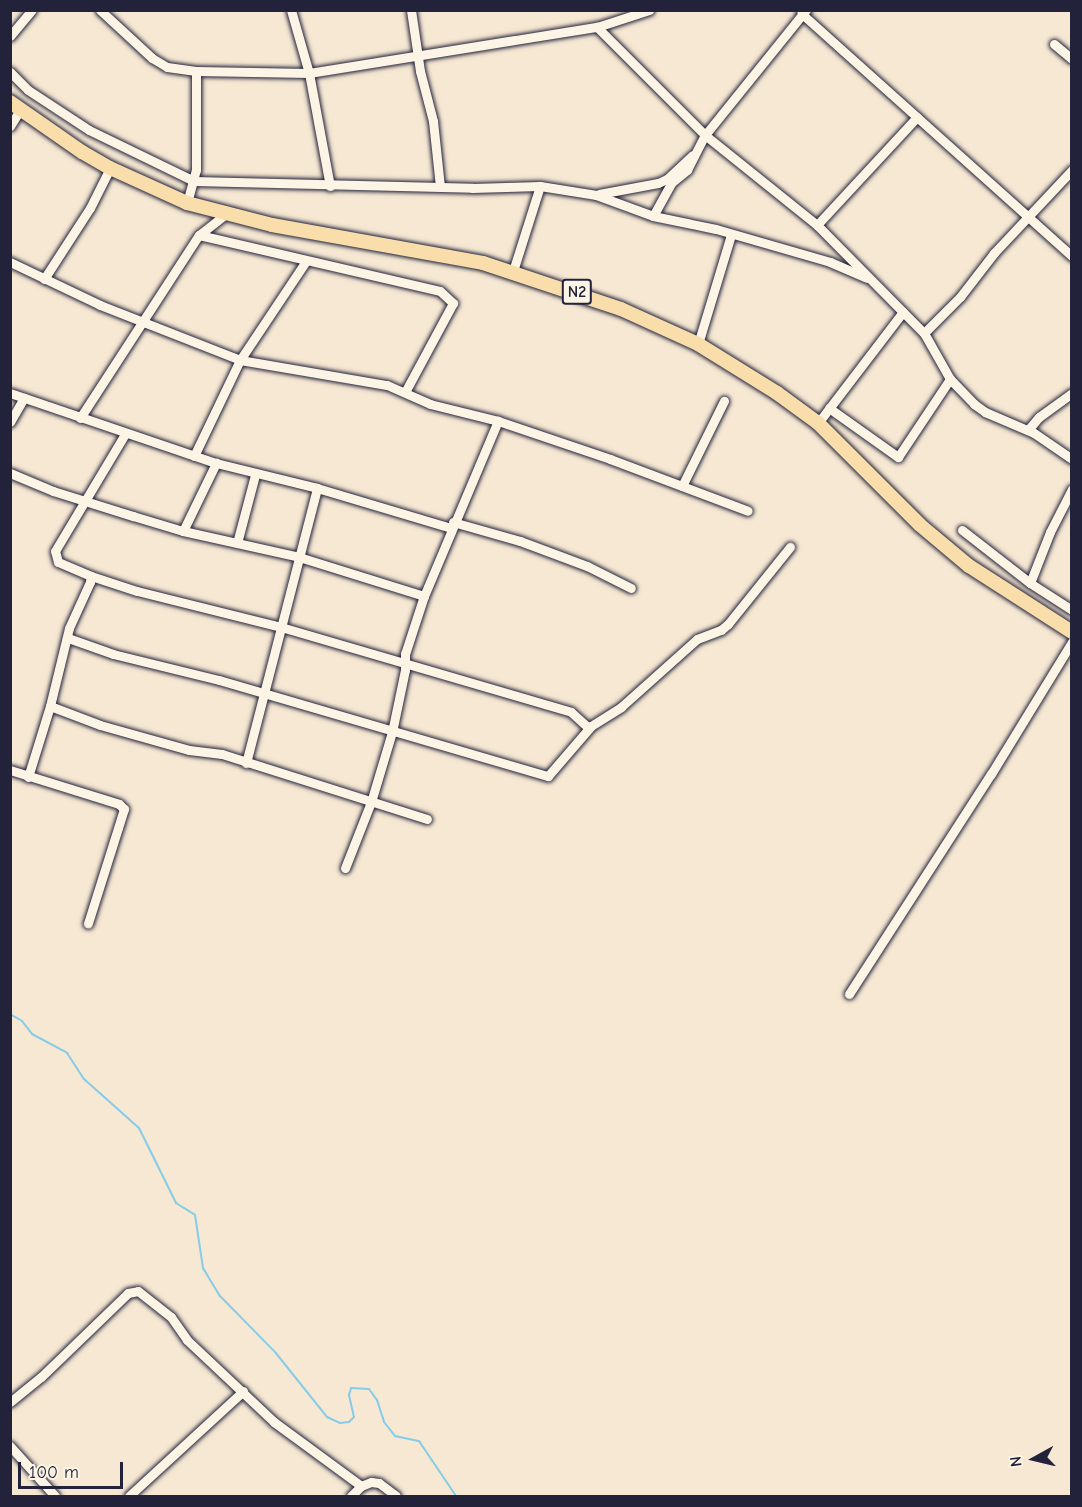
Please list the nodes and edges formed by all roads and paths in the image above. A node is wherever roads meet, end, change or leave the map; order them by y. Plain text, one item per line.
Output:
1 (32, 10) edge
2 (100, 10) edge
3 (291, 10) edge
4 (411, 10) edge
5 (648, 10) edge
6 (803, 12) edge
7 (597, 27) junction
8 (10, 36) edge
9 (1054, 45) dead end
10 (418, 57) junction
11 (1071, 59) edge
12 (196, 71) junction
13 (10, 72) edge
14 (309, 73) junction
15 (15, 106) edge
16 (917, 117) junction
17 (10, 126) edge
18 (705, 135) junction
19 (110, 168) junction
20 (1071, 170) edge
21 (669, 181) junction
22 (194, 182) junction
23 (330, 186) junction
24 (540, 186) junction
25 (440, 187) junction
26 (596, 195) junction
27 (187, 203) junction
28 (226, 214) junction
29 (653, 216) junction
30 (1027, 218) junction
31 (817, 225) junction
32 (199, 235) junction
33 (731, 235) junction
34 (1071, 256) edge
35 (306, 261) junction
36 (10, 262) edge
37 (513, 271) junction
38 (867, 278) junction
39 (44, 279) junction
40 (903, 312) junction
41 (144, 320) junction
42 (924, 333) junction
43 (698, 344) junction
44 (240, 360) junction
45 (950, 379) junction
46 (405, 392) junction
47 (10, 393) edge
48 (1071, 393) edge
49 (24, 398) junction
50 (724, 401) dead end
51 (829, 408) junction
52 (80, 418) junction
53 (498, 421) junction
54 (10, 422) edge
55 (818, 423) junction
56 (1028, 430) junction
57 (125, 434) junction
58 (194, 456) junction
59 (1071, 459) edge
60 (216, 463) junction
61 (10, 473) edge
62 (255, 475) junction
63 (682, 486) junction
64 (317, 488) junction
65 (1071, 489) edge
66 (86, 502) junction
67 (748, 511) dead end
68 (452, 525) junction
69 (183, 531) junction
70 (962, 531) dead end
71 (237, 543) junction
72 (790, 547) dead end
73 (299, 556) junction
74 (91, 576) junction
75 (1030, 583) junction
76 (631, 588) dead end
77 (424, 596) junction
78 (1071, 610) edge
79 (281, 627) junction
80 (1071, 632) edge
81 (68, 638) junction
82 (1071, 642) edge
83 (405, 664) junction
84 (266, 694) junction
85 (50, 706) junction
86 (588, 728) junction
87 (392, 732) junction
88 (246, 763) junction
89 (10, 770) edge
90 (28, 777) junction
91 (371, 802) junction
92 (427, 819) dead end
93 (345, 868) dead end
94 (88, 923) dead end
95 (849, 994) dead end
96 (243, 1391) junction
97 (10, 1402) edge
98 (10, 1446) edge
99 (361, 1486) junction
100 (55, 1497) edge
101 (129, 1497) edge
102 (351, 1497) edge
103 (396, 1497) edge

1 - 8 street
2 - 12 street
3 - 14 street
4 - 10 street
5 - 7 street
6 - 16 street
6 - 18 street
7 - 10 street
7 - 18 street
9 - 11 street
10 - 14 street
10 - 25 street
12 - 14 street
12 - 22 street
13 - 22 street
14 - 23 street
15 - 17 street
15 - 19 highway, N2
16 - 30 street
16 - 31 street
18 - 21 street
18 - 31 street
19 - 27 highway, N2
19 - 39 street
20 - 30 street
21 - 26 street
21 - 29 street
22 - 23 street
22 - 27 street
23 - 25 street
24 - 25 street
24 - 26 street
24 - 37 street
26 - 29 street
27 - 28 highway, N2
28 - 32 street
28 - 37 highway, N2
29 - 33 street
30 - 34 street
30 - 42 street
31 - 38 street
32 - 35 street
32 - 41 street
33 - 38 street
33 - 43 street
35 - 44 street
35 - 46 street
36 - 39 street
37 - 43 highway, N2
38 - 40 street
39 - 41 street
40 - 42 street
40 - 51 street
41 - 44 street
41 - 52 street
42 - 45 street
43 - 55 highway, N2
44 - 46 street
44 - 58 street
45 - 51 street
45 - 56 street
46 - 53 street
47 - 49 street
48 - 56 street
49 - 52 street
49 - 54 street
50 - 63 street
51 - 55 street
52 - 57 street
53 - 63 street
53 - 68 street
55 - 80 highway, N2
56 - 59 street
57 - 58 street
57 - 66 street
58 - 60 street
60 - 62 street
60 - 69 street
61 - 66 street
62 - 64 street
62 - 71 street
63 - 67 street
64 - 68 street
64 - 73 street
65 - 75 street
66 - 69 street
66 - 74 street
68 - 76 street
68 - 77 street
69 - 71 street
70 - 75 street
71 - 73 street
72 - 86 street
73 - 77 street
73 - 79 street
74 - 79 street
74 - 81 street
75 - 78 street
77 - 83 street
79 - 83 street
79 - 84 street
81 - 84 street
81 - 85 street
82 - 95 street
83 - 86 street
83 - 87 street
84 - 87 street
84 - 88 street
85 - 88 street
85 - 90 street
86 - 87 street
87 - 91 street
88 - 91 street
89 - 90 street
90 - 94 street
91 - 92 street
91 - 93 street
96 - 97 street
96 - 99 street
96 - 101 street
98 - 100 street
99 - 102 street
99 - 103 street

